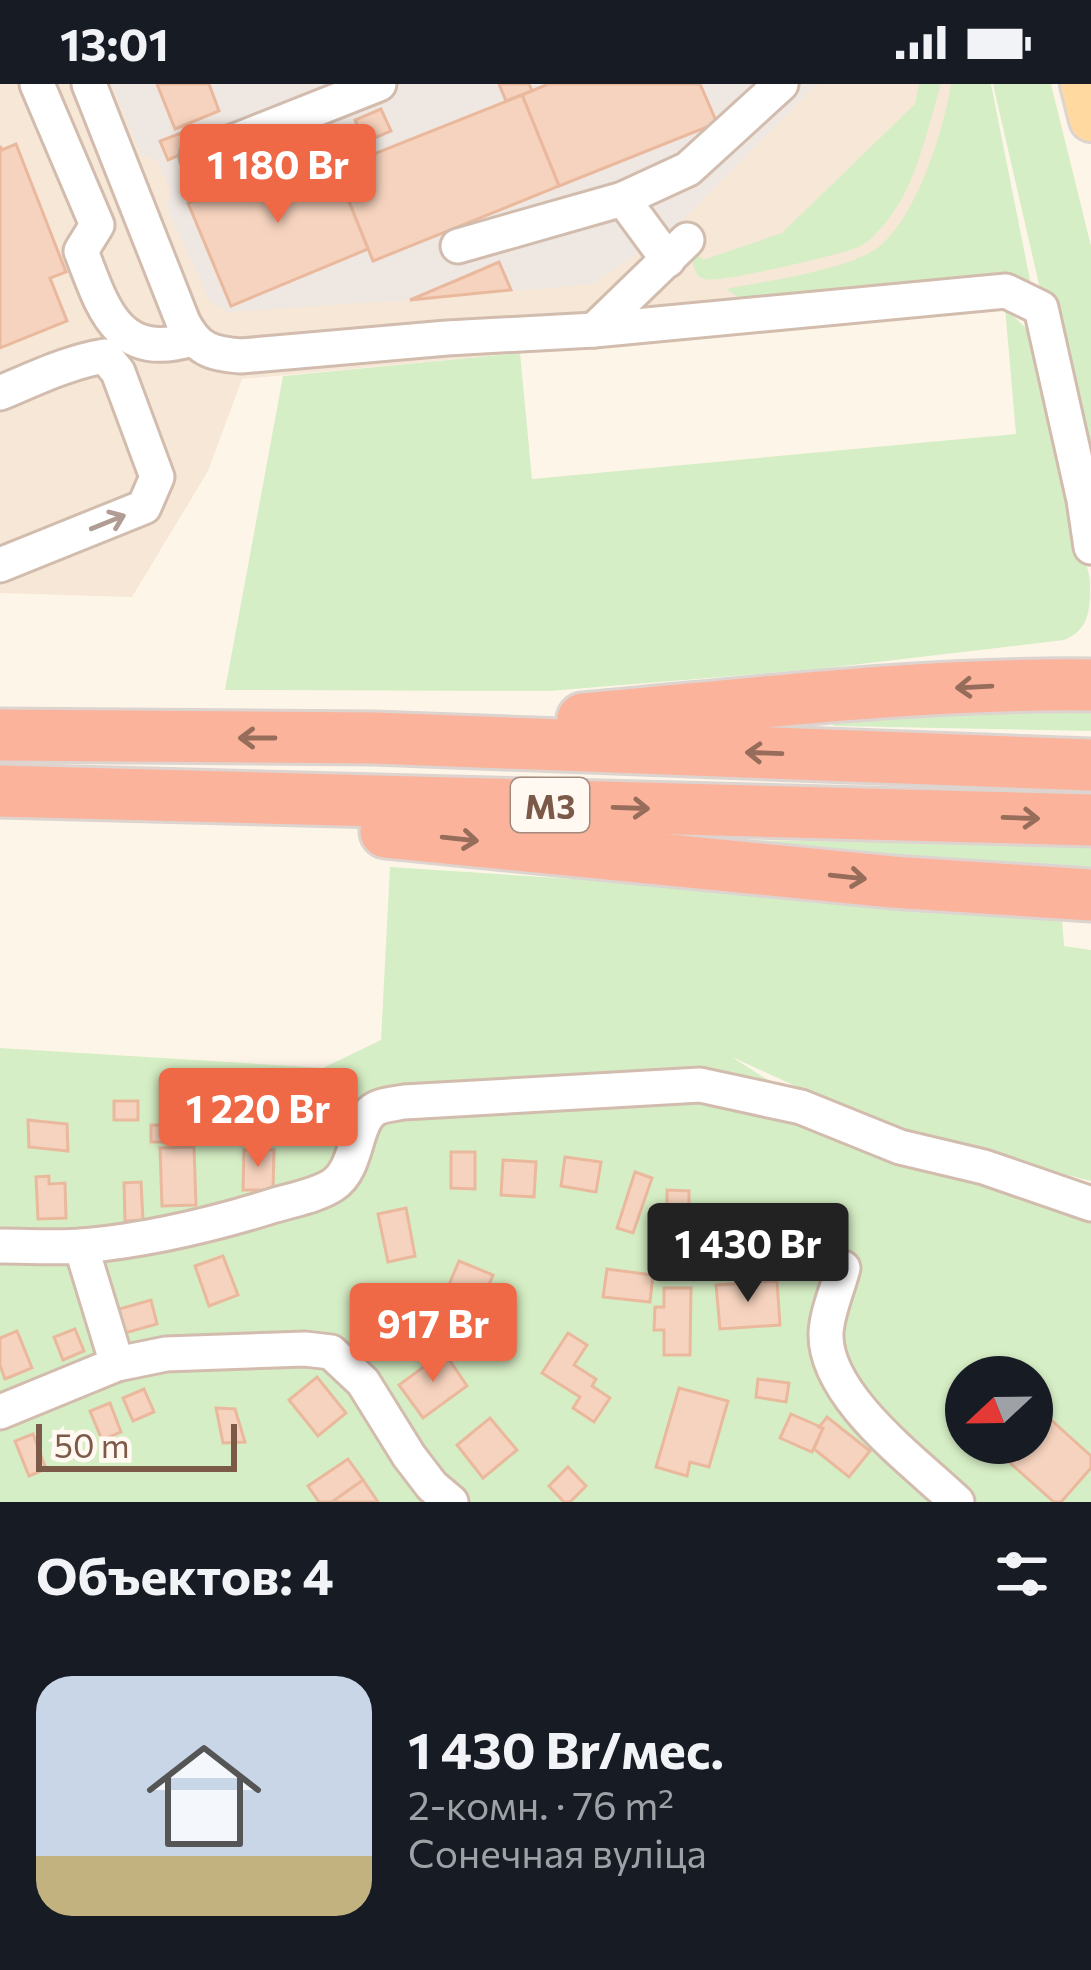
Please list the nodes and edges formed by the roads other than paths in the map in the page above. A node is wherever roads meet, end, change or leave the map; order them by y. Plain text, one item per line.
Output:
1 (37, 84) edge
2 (89, 84) edge
3 (379, 84) edge
4 (781, 84) edge
5 (1082, 84) edge
6 (1091, 120) edge
7 (197, 156) dead end
8 (623, 200) junction
9 (458, 246) dead end
10 (594, 330) junction
11 (192, 339) junction
12 (0, 393) edge
13 (1091, 547) edge
14 (0, 566) edge
15 (1091, 686) edge
16 (0, 735) edge
17 (374, 739) junction
18 (1091, 765) edge
19 (5, 791) edge
20 (1091, 820) edge
21 (1091, 895) edge
22 (1091, 1204) edge
23 (0, 1246) edge
24 (81, 1246) junction
25 (843, 1268) dead end
26 (117, 1364) junction
27 (0, 1412) edge
28 (451, 1502) edge
29 (957, 1502) edge

1 - 11 street
2 - 11 street
3 - 7 street
4 - 8 street
5 - 6 main road
8 - 9 street
8 - 10 street
10 - 11 street
10 - 13 street
14 -> 12 street
15 -> 17 highway
17 -> 16 highway, М3
18 -> 17 highway, М3
19 -> 20 highway, М3
19 -> 21 highway
22 - 24 street
23 - 24 street
24 - 26 street
25 - 29 street
26 - 27 street
26 - 28 street

